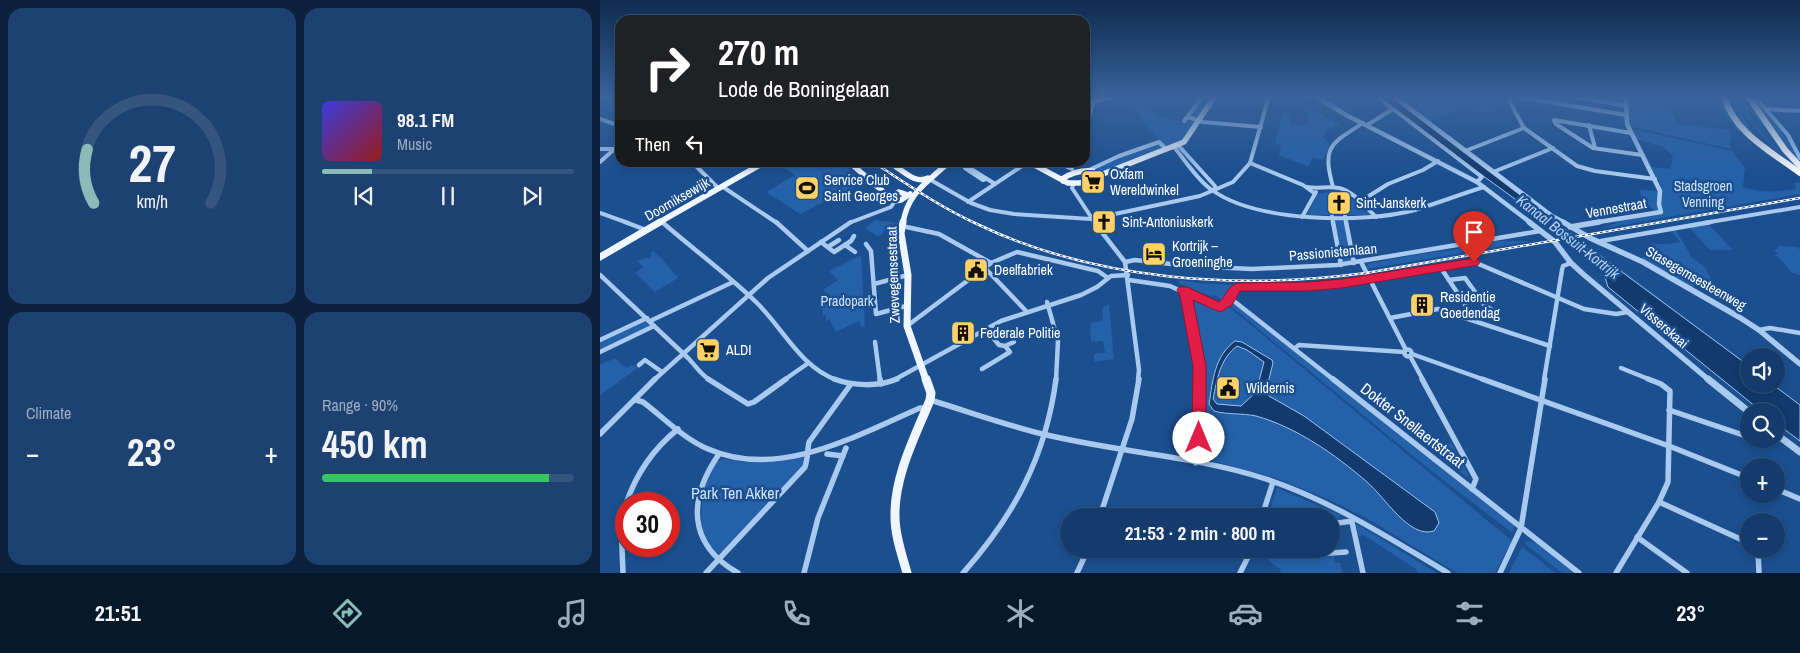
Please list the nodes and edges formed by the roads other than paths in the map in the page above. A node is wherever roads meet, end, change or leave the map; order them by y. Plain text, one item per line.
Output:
1 (1197, 123) edge
2 (1223, 123) edge
3 (1262, 123) edge
4 (1411, 123) edge
5 (1428, 123) edge
6 (1521, 123) edge
7 (1555, 123) edge
8 (1573, 123) edge
9 (1628, 123) edge
10 (1738, 123) edge
11 (1767, 123) edge
12 (1778, 123) edge
13 (1365, 124) joint
14 (1589, 125) junction
15 (1261, 127) junction
16 (1524, 128) junction
17 (1630, 133) junction
18 (1176, 146) junction
19 (615, 148) joint
20 (1553, 148) junction
21 (1595, 148) junction
22 (600, 149) edge
23 (1166, 149) junction
24 (1465, 151) junction
25 (1642, 155) junction
26 (1800, 158) edge
27 (1438, 161) junction
28 (600, 162) edge
29 (1250, 163) junction
30 (1800, 166) edge
31 (698, 167) edge
32 (756, 167) edge
33 (855, 167) edge
34 (899, 167) edge
35 (944, 167) edge
36 (1021, 167) edge
37 (1038, 167) edge
38 (1065, 167) edge
39 (1073, 167) edge
40 (1198, 167) junction
41 (1193, 169) junction
42 (1089, 170) junction
43 (1072, 171) junction
44 (938, 172) junction
45 (1493, 172) junction
46 (1800, 173) edge
47 (1094, 176) junction
48 (929, 179) junction
49 (986, 179) junction
50 (1655, 179) junction
51 (917, 180) junction
52 (1063, 181) junction
53 (1478, 182) junction
54 (995, 184) junction
55 (1074, 184) junction
56 (1307, 187) junction
57 (1484, 187) junction
58 (721, 188) junction
59 (1333, 188) junction
60 (1319, 189) junction
61 (1215, 190) junction
62 (914, 192) junction
63 (1314, 193) junction
64 (899, 197) junction
65 (1361, 201) junction
66 (968, 202) junction
67 (1800, 207) edge
68 (905, 209) junction
69 (600, 213) edge
70 (1332, 216) junction
71 (1345, 216) junction
72 (1302, 217) junction
73 (1376, 217) junction
74 (1091, 219) junction
75 (662, 222) junction
76 (902, 226) junction
77 (1570, 228) junction
78 (648, 230) junction
79 (1540, 231) junction
80 (854, 236) dead end
81 (839, 240) dead end
82 (821, 242) junction
83 (1600, 243) junction
84 (866, 244) dead end
85 (844, 245) junction
86 (828, 247) junction
87 (808, 251) junction
88 (855, 252) dead end
89 (600, 257) edge
90 (1126, 262) junction
91 (1361, 262) junction
92 (991, 263) junction
93 (1354, 263) junction
94 (1341, 264) junction
95 (1571, 264) junction
96 (985, 268) junction
97 (1441, 268) junction
98 (600, 275) edge
99 (908, 275) junction
100 (1108, 278) junction
101 (1128, 278) junction
102 (1370, 280) junction
103 (1449, 280) junction
104 (733, 282) junction
105 (874, 284) junction
106 (1183, 290) junction
107 (749, 296) junction
108 (1230, 298) junction
109 (1558, 299) junction
110 (1048, 304) junction
111 (906, 306) junction
112 (1027, 312) junction
113 (1496, 312) dead end
114 (1628, 312) junction
115 (1390, 318) junction
116 (1471, 320) junction
117 (651, 322) junction
118 (907, 326) junction
119 (1760, 330) junction
120 (989, 332) junction
121 (1800, 333) edge
122 (600, 340) edge
123 (875, 342) dead end
124 (1014, 342) dead end
125 (1005, 346) junction
126 (1550, 346) junction
127 (1295, 348) junction
128 (1405, 351) junction
129 (600, 352) edge
130 (682, 354) junction
131 (1411, 355) junction
132 (807, 364) junction
133 (1800, 364) edge
134 (639, 365) dead end
135 (922, 366) junction
136 (1621, 368) dead end
137 (982, 369) dead end
138 (662, 372) junction
139 (851, 384) junction
140 (881, 384) junction
141 (636, 400) junction
142 (1541, 400) junction
143 (929, 404) junction
144 (1740, 405) edge
145 (1669, 410) junction
146 (678, 429) junction
147 (1740, 433) edge
148 (600, 434) edge
149 (1043, 434) junction
150 (1785, 441) edge
151 (1668, 446) junction
152 (846, 448) dead end
153 (1123, 450) junction
154 (1800, 453) edge
155 (719, 454) junction
156 (806, 454) junction
157 (827, 454) dead end
158 (843, 456) junction
159 (1196, 463) junction
160 (1740, 474) edge
161 (1273, 482) junction
162 (1472, 489) junction
163 (630, 492) edge
164 (1785, 493) edge
165 (1800, 499) edge
166 (1659, 502) junction
167 (1103, 508) edge
168 (1265, 508) edge
169 (1351, 515) junction
170 (1352, 522) junction
171 (1340, 523) edge
172 (1521, 528) junction
173 (1637, 537) junction
174 (1740, 539) edge
175 (1340, 552) edge
176 (1346, 552) dead end
177 (622, 557) edge
178 (1084, 558) edge
179 (1247, 558) edge
180 (1758, 558) edge
181 (716, 562) junction
182 (622, 573) edge
183 (706, 573) edge
184 (738, 573) edge
185 (804, 573) edge
186 (907, 573) edge
187 (963, 573) edge
188 (1077, 573) edge
189 (1240, 573) edge
190 (1363, 573) edge
191 (1448, 573) edge
192 (1500, 573) edge
193 (1579, 573) edge
194 (1616, 573) edge
195 (1687, 573) edge
196 (1758, 573) edge

1 - 18 main road
2 - 15 street
3 - 15 street
4 - 53 street
5 - 24 street, Stasegemsesteenweg
6 - 16 street
7 - 21 street
8 - 14 street
9 - 17 street, Vennestraat
10 - 46 highway
11 - 30 highway
12 - 26 street
13 - 27 street, Visserskaai
13 - 59 street
14 - 17 street
14 - 21 street
15 - 29 street
16 - 20 street
16 - 24 street
17 - 25 street, Vennestraat
18 - 23 main road
18 - 40 street
18 - 41 street
19 - 22 street
19 - 28 street
20 - 45 street
20 - 50 street
21 - 25 street
23 - 42 street
23 - 47 main road
24 - 45 street, Stasegemsesteenweg
25 - 50 street, Vennestraat
27 - 53 street, Visserskaai
27 - 65 street
29 - 56 street
29 - 61 street
31 - 58 street
32 - 58 main road, Doorniksewijk
33 - 64 main road
34 - 51 main road
35 - 44 main road, Zwevegemsestraat
36 - 54 street
37 - 52 main road
38 - 43 street
39 - 43 street
40 - 41 street
40 - 61 street
41 - 61 street
42 - 43 main road
42 - 47 main road
43 - 52 main road
44 - 48 main road, Zwevegemsestraat
44 - 51 main road, Zwevegemsestraat
45 - 77 street, Stasegemsesteenweg
47 - 55 main road
48 - 62 main road, Zwevegemsestraat
48 - 66 street
49 - 49 street
49 - 54 street
50 - 77 street, Vennestraat
51 - 64 main road
52 - 55 main road
53 - 57 street, Visserskaai
54 - 66 street
55 - 74 street
56 - 60 street
56 - 63 street
57 - 73 street
57 - 79 street, Visserskaai
58 - 75 main road, Doorniksewijk
58 - 87 street
59 - 60 street
59 - 65 street
60 - 63 street
61 - 72 street
61 - 74 street
62 - 64 main road, Zwevegemsestraat
62 - 68 main road, Zwevegemsestraat
63 - 72 street
64 - 68 main road, Zwevegemsestraat
64 - 82 street
65 - 73 street
66 - 74 street
67 - 83 street
68 - 76 main road, Zwevegemsestraat
69 - 78 street
70 - 71 street
70 - 72 street
70 - 94 street
71 - 73 street
71 - 93 street
74 - 90 street
75 - 78 main road, Doorniksewijk
75 - 104 street
76 - 92 street
76 - 99 main road, Zwevegemsestraat
77 - 83 street, Stasegemsesteenweg
78 - 89 main road, Doorniksewijk
79 - 91 street, Passionistenlaan
79 - 95 street, Visserskaai
80 - 85 street
81 - 86 street
82 - 86 street
82 - 87 street
83 - 119 street, Stasegemsesteenweg
84 - 105 street
85 - 86 street
85 - 88 street
87 - 107 street
90 - 94 street, Passionistenlaan
90 - 101 street
91 - 93 street, Passionistenlaan
91 - 102 street
92 - 96 street
92 - 100 street
93 - 94 street, Passionistenlaan
95 - 109 street
95 - 114 street, Visserskaai
96 - 112 street
96 - 118 street
97 - 102 street
97 - 103 street
97 - 109 street
98 - 117 street
99 - 105 street
99 - 111 main road, Zwevegemsestraat
100 - 101 street
100 - 110 street
101 - 106 street
101 - 153 street
102 - 108 street
102 - 115 street
103 - 113 street
103 - 116 street
104 - 107 street
104 - 117 street
105 - 111 street
106 - 108 street
106 - 159 street
107 - 130 street
107 - 132 street
108 - 127 street, Dokter Snellaertstraat
109 - 114 street
109 - 126 street
110 - 112 street
110 - 149 street
111 - 118 main road, Zwevegemsestraat
112 - 120 street
114 - 144 street, Visserskaai
115 - 116 street
115 - 128 street
116 - 126 street
117 - 122 street
117 - 129 street
117 - 130 street
118 - 135 main road, Zwevegemsestraat
119 - 121 street
119 - 133 street, Stasegemsesteenweg
120 - 125 street
120 - 135 street
123 - 140 street
124 - 125 street
125 - 137 street
126 - 142 street
127 - 128 street
127 - 162 street, Dokter Snellaertstraat
128 - 131 street
130 - 132 street
130 - 138 street
131 - 142 street
131 - 162 street
132 - 139 street
134 - 138 street
135 - 140 street
135 - 143 main road, Zwevegemsestraat
136 - 145 street
138 - 141 street
139 - 140 street
139 - 156 street
141 - 146 street
141 - 148 street
142 - 151 street
142 - 172 street
143 - 149 street
143 - 156 street
143 - 186 main road
145 - 147 street
145 - 151 street
146 - 155 street
146 - 163 street
149 - 153 street
149 - 187 street
150 - 154 street
151 - 160 street
151 - 166 street
152 - 158 street
153 - 159 street
153 - 167 street
155 - 156 street
155 - 181 street
156 - 181 street
157 - 158 street
158 - 185 street
159 - 161 street
161 - 168 street
161 - 169 street
162 - 172 street, Dokter Snellaertstraat
164 - 165 street
166 - 173 street
166 - 174 street
169 - 170 street
169 - 191 street
170 - 171 street
170 - 190 street
172 - 192 street
172 - 193 street, Dokter Snellaertstraat
173 - 194 street
173 - 195 street
175 - 176 street
177 - 182 street
178 - 188 street
179 - 189 street
180 - 196 street
181 - 183 street
181 - 184 street

